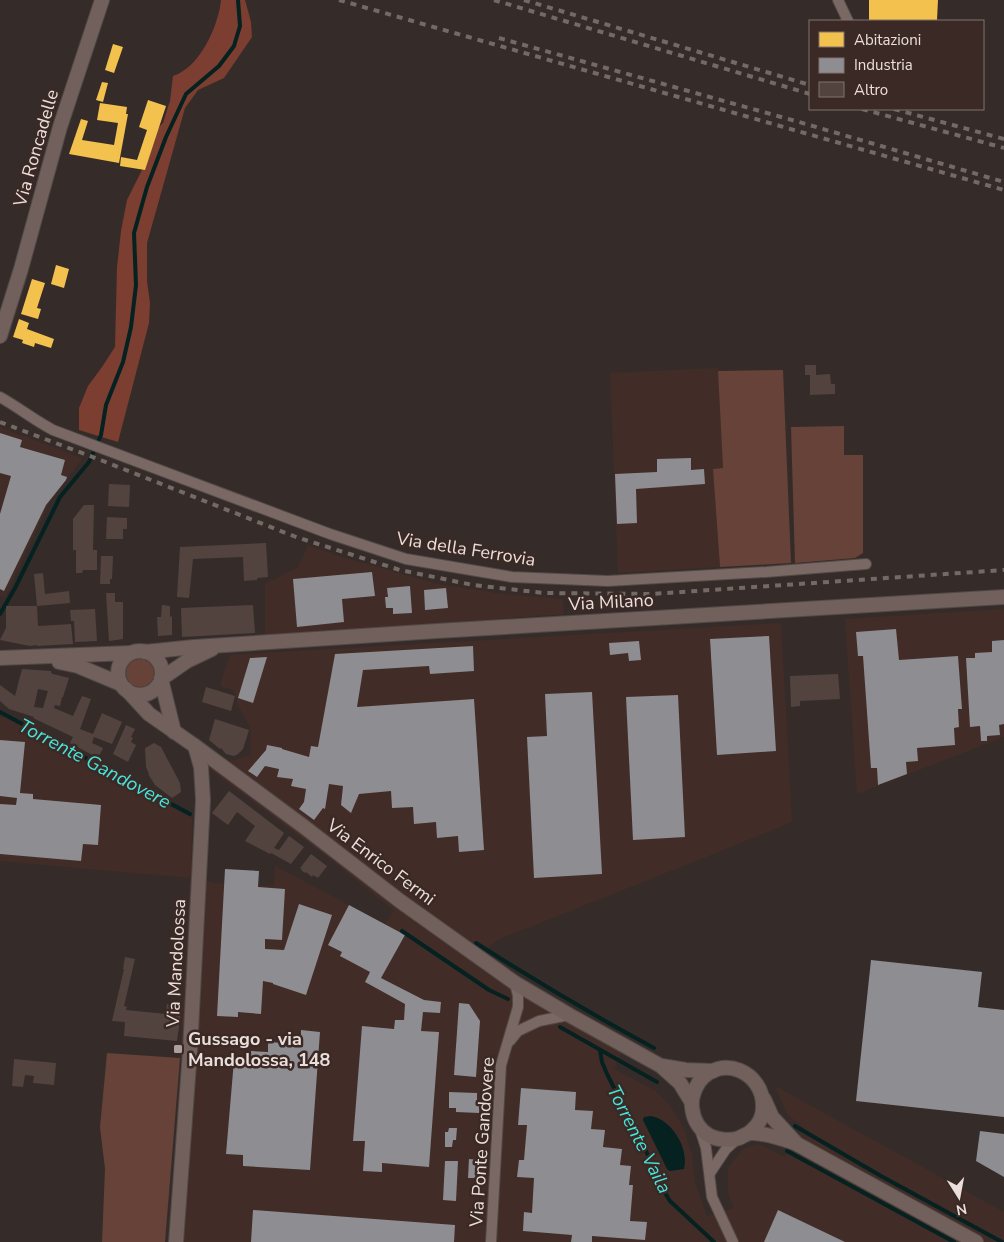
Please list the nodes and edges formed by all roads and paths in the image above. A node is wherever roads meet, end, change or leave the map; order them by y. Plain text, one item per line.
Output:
1 (102, 0) edge
2 (838, 0) edge
3 (848, 20) edge
4 (0, 336) edge
5 (0, 397) edge
6 (866, 564) dead end
7 (1004, 597) edge
8 (221, 646) junction
9 (138, 653) junction
10 (33, 657) junction
11 (0, 658) edge
12 (161, 680) junction
13 (123, 687) junction
14 (174, 732) junction
15 (195, 746) junction
16 (514, 982) junction
17 (569, 1015) junction
18 (506, 1045) junction
19 (661, 1066) junction
20 (713, 1071) junction
21 (763, 1098) junction
22 (691, 1101) junction
23 (699, 1127) junction
24 (743, 1136) junction
25 (795, 1143) junction
26 (710, 1173) junction
27 (176, 1242) edge
28 (492, 1242) edge
29 (733, 1242) edge
30 (976, 1242) edge

1 - 4 main road, Via Roncadelle
2 - 3 street
5 - 6 street, Via della Ferrovia
7 - 8 main road, Via Milano
8 - 9 main road, Via Milano
8 - 12 main road, Via Milano
9 - 10 main road, Via Milano
9 - 12 main road
9 - 13 main road
10 - 11 main road
10 - 13 main road
12 - 13 main road
12 - 14 main road
13 - 14 main road, Via Enrico Fermi
14 - 15 main road, Via Enrico Fermi
15 - 16 main road, Via Enrico Fermi
15 - 27 main road, Via Mandolossa
16 - 17 main road, Via Enrico Fermi
16 - 18 street, Via Ponte Gandovere
17 - 18 street, Via Ponte Gandovere
17 - 19 main road, Via Enrico Fermi
18 - 28 street, Via Ponte Gandovere
19 - 20 main road
19 - 22 main road
20 - 21 main road
20 - 22 main road
21 - 24 main road
21 - 25 main road
22 - 23 main road
23 - 24 main road
23 - 26 street
24 - 25 main road
24 - 26 street
25 - 30 main road
26 - 29 street

